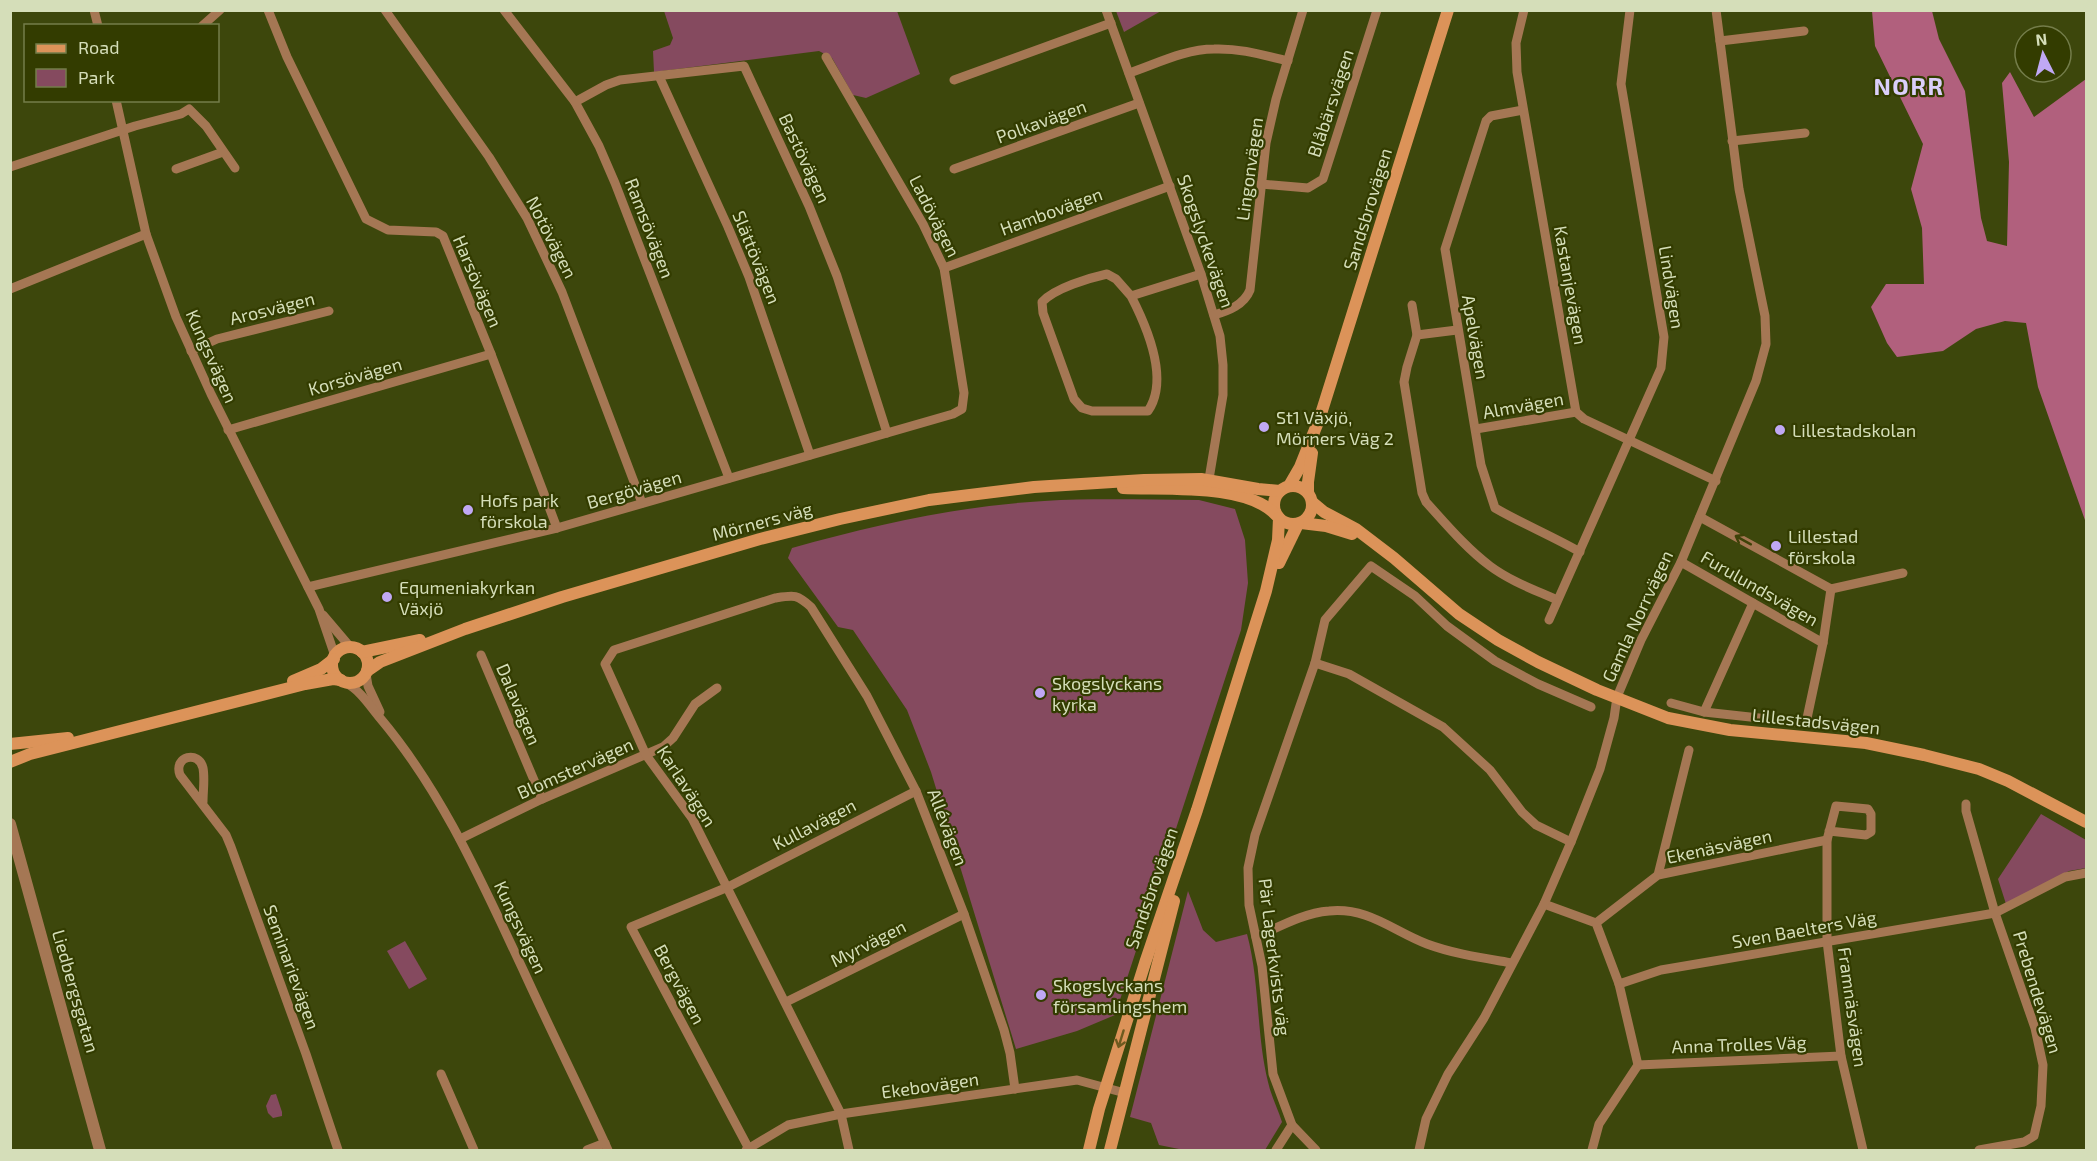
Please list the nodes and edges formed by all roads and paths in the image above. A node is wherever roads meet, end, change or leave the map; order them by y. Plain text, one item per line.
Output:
1 (220, 10) edge
2 (268, 10) edge
3 (386, 10) edge
4 (504, 10) edge
5 (1106, 10) edge
6 (1303, 10) edge
7 (1377, 10) edge
8 (1448, 10) edge
9 (1524, 10) edge
10 (1630, 10) edge
11 (1716, 10) edge
12 (1111, 23) junction
13 (204, 24) edge
14 (1804, 31) dead end
15 (1720, 41) junction
16 (826, 57) dead end
17 (1287, 61) junction
18 (1129, 73) junction
19 (659, 76) junction
20 (954, 80) dead end
21 (116, 102) edge
22 (575, 102) junction
23 (1139, 104) junction
24 (1523, 110) junction
25 (123, 130) junction
26 (1805, 133) dead end
27 (1732, 141) junction
28 (223, 152) junction
29 (10, 166) edge
30 (235, 168) dead end
31 (176, 169) dead end
32 (954, 169) dead end
33 (1261, 184) junction
34 (1170, 186) junction
35 (146, 234) junction
36 (944, 268) junction
37 (1201, 274) junction
38 (10, 289) edge
39 (1131, 296) junction
40 (1412, 305) dead end
41 (329, 311) dead end
42 (1214, 315) junction
43 (1457, 330) junction
44 (1417, 335) junction
45 (191, 351) junction
46 (491, 354) junction
47 (964, 407) joint
48 (1576, 412) junction
49 (1320, 417) junction
50 (1476, 429) junction
51 (228, 430) junction
52 (887, 433) junction
53 (1630, 441) junction
54 (810, 455) junction
55 (729, 478) junction
56 (1716, 481) junction
57 (1208, 485) junction
58 (1284, 488) junction
59 (1310, 497) junction
60 (642, 504) junction
61 (1278, 517) junction
62 (1700, 517) junction
63 (1299, 523) junction
64 (557, 528) junction
65 (1374, 543) junction
66 (1580, 552) junction
67 (1681, 562) junction
68 (1903, 573) dead end
69 (308, 587) junction
70 (1831, 589) junction
71 (1266, 591) junction
72 (802, 598) joint
73 (1557, 600) junction
74 (1753, 603) junction
75 (319, 609) junction
76 (1549, 620) dead end
77 (465, 629) junction
78 (1823, 643) junction
79 (356, 650) junction
80 (481, 655) dead end
81 (335, 657) junction
82 (1538, 662) junction
83 (1316, 663) junction
84 (367, 673) junction
85 (1530, 680) junction
86 (343, 681) junction
87 (717, 688) dead end
88 (1617, 697) junction
89 (232, 702) junction
90 (1671, 704) dead end
91 (1591, 706) dead end
92 (1704, 711) junction
93 (388, 728) junction
94 (116, 732) junction
95 (10, 744) edge
96 (1689, 750) dead end
97 (646, 755) junction
98 (10, 762) edge
99 (916, 791) junction
100 (542, 799) junction
101 (203, 802) junction
102 (1966, 804) dead end
103 (1197, 810) junction
104 (2086, 822) edge
105 (10, 824) edge
106 (1828, 836) junction
107 (13, 837) edge
108 (460, 839) junction
109 (1571, 842) junction
110 (2086, 873) edge
111 (1658, 876) junction
112 (728, 887) junction
113 (1544, 904) junction
114 (1995, 913) junction
115 (964, 914) junction
116 (1596, 923) junction
117 (1256, 937) junction
118 (1827, 941) junction
119 (1512, 963) junction
120 (1619, 984) junction
121 (786, 1002) junction
122 (1841, 1056) junction
123 (1638, 1065) junction
124 (441, 1074) dead end
125 (1107, 1088) junction
126 (1015, 1089) junction
127 (1125, 1093) junction
128 (841, 1114) junction
129 (1292, 1125) junction
130 (606, 1147) edge
131 (100, 1150) edge
132 (338, 1150) edge
133 (474, 1150) edge
134 (587, 1150) edge
135 (747, 1150) edge
136 (849, 1150) edge
137 (1089, 1150) edge
138 (1110, 1150) edge
139 (1276, 1150) edge
140 (1316, 1150) edge
141 (1419, 1150) edge
142 (1592, 1150) edge
143 (1863, 1150) edge
144 (1979, 1150) edge

1 - 13 street
2 - 46 street, Harsövägen
3 - 60 street, Notövägen
4 - 22 street, Ramsövägen
5 - 12 street, Skogslyckevägen
6 - 17 street, Lingonvägen
7 - 33 street, Blåbärsvägen
8 - 49 main road, Sandsbrovägen
9 - 24 street, Kastanjevägen
10 - 53 street, Lindvägen
11 - 15 street, Gamla Norrvägen
12 - 18 street, Skogslyckevägen
12 - 20 street
14 - 15 street
15 - 27 street, Gamla Norrvägen
16 - 36 street, Ladövägen
17 - 18 street
17 - 33 street, Lingonvägen
18 - 23 street, Skogslyckevägen
19 - 22 street, Bastövägen
19 - 52 street, Bastövägen
19 - 54 street, Slättövägen
21 - 25 street, Kungsvägen
22 - 55 street, Ramsövägen
23 - 32 street, Polkavägen
23 - 34 street, Skogslyckevägen
24 - 43 street, Apelvägen
24 - 48 street, Kastanjevägen
25 - 28 street
25 - 29 street
25 - 35 street, Kungsvägen
26 - 27 street
27 - 56 street, Gamla Norrvägen
28 - 30 street
28 - 31 street
33 - 42 street, Lingonvägen
34 - 36 street, Hambovägen
34 - 37 street, Skogslyckevägen
35 - 38 street
35 - 45 street, Kungsvägen
36 - 47 street, Ladövägen
37 - 39 street
37 - 42 street, Skogslyckevägen
39 - 39 street
40 - 44 street
41 - 45 street, Arosvägen
42 - 57 street, Skogslyckevägen
43 - 44 street
43 - 50 street, Apelvägen
44 - 73 street
45 - 51 street, Kungsvägen
46 - 51 street, Korsövägen
46 - 64 street, Harsövägen
47 - 52 street, Bergövägen
48 - 50 street, Almvägen
48 - 53 street
49 - 58 main road, Sandsbrovägen
49 - 59 main road, Sandsbrovägen
50 - 66 street, Apelvägen
51 - 69 street, Kungsvägen
52 - 54 street, Bergövägen
53 - 56 street
53 - 66 street, Lindvägen
54 - 55 street, Bergövägen
55 - 60 street, Bergövägen
56 - 62 street, Gamla Norrvägen
57 - 58 main road, Mörners väg
57 - 61 main road, Mörners väg
57 - 77 main road, Mörners väg
58 - 59 main road
58 - 61 main road
59 - 63 main road
59 - 65 main road, Lillestadsvägen
60 - 64 street, Bergövägen
61 - 63 main road
61 - 71 main road, Sandsbrovägen
62 - 67 street, Gamla Norrvägen
70 -> 62 street
63 - 65 main road, Lillestadsvägen
63 - 71 main road, Sandsbrovägen
64 - 69 street, Bergövägen
65 - 82 main road, Lillestadsvägen
66 - 73 street, Lindvägen
67 - 74 street, Furulundsvägen
67 - 88 street, Gamla Norrvägen
68 - 70 street
69 - 75 street, Kungsvägen
70 - 78 street
71 - 103 main road, Sandsbrovägen
72 - 97 street, Karlavägen
72 - 99 street, Allévägen
73 - 76 street, Lindvägen
74 - 78 street, Furulundsvägen
74 - 92 street
75 - 79 street, Kungsvägen
75 - 81 street, Kungsvägen
77 - 79 main road, Mörners väg
77 - 84 main road, Mörners väg
78 - 92 street, Lillestadsvägen
79 - 81 main road
79 - 84 main road
80 - 100 street, Dalavägen
81 - 86 main road
81 - 89 main road
82 - 85 street
82 - 88 main road, Lillestadsvägen
83 - 85 street, Pär Lagerkvists väg
83 - 109 street
83 - 117 street, Pär Lagerkvists väg
84 - 86 main road
84 - 93 street, Kungsvägen
85 - 91 street
86 - 89 main road
86 - 93 street, Kungsvägen
87 - 97 street, Blomstervägen
88 - 104 main road, Lillestadsvägen
88 - 109 street, Gamla Norrvägen
89 - 94 main road
90 - 92 street, Lillestadsvägen
93 - 108 street, Kungsvägen
94 - 95 main road
94 - 98 main road
96 - 111 street
97 - 100 street, Blomstervägen
97 - 112 street, Karlavägen
99 - 112 street, Kullavägen
99 - 115 street, Allévägen
100 - 108 street, Blomstervägen
101 - 101 street, Seminarievägen
101 - 132 street, Seminarievägen
102 - 114 street, Prebendevägen
103 -> 125 main road, Sandsbrovägen
103 - 127 main road, Sandsbrovägen
105 - 107 street, Liedbergsgatan
106 - 106 street, Framnäsvägen
106 - 111 street, Ekenäsvägen
106 - 118 street, Framnäsvägen
107 - 131 street, Liedbergsgatan
108 - 130 street, Kungsvägen
109 - 113 street, Gamla Norrvägen
110 - 114 street
111 - 116 street, Ekenäsvägen
112 - 121 street, Karlavägen
112 - 135 street, Bergvägen
113 - 116 street
113 - 119 street, Gamla Norrvägen
114 - 118 street, Sven Baelters Väg
114 - 144 street, Prebendevägen
115 - 121 street, Myrvägen
115 - 126 street, Allévägen
116 - 120 street
117 - 119 street
117 - 129 street, Pär Lagerkvists väg
118 - 120 street, Sven Baelters Väg
118 - 122 street, Framnäsvägen
119 - 141 street, Gamla Norrvägen
120 - 123 street
121 - 128 street, Karlavägen
122 - 123 street, Anna Trolles Väg
122 - 143 street, Framnäsvägen
123 - 142 street
124 - 133 street
125 - 126 street, Ekebovägen
125 - 127 street, Ekebovägen
125 - 137 main road, Sandsbrovägen
126 - 128 street, Ekebovägen
127 - 138 main road, Sandsbrovägen
128 - 135 street, Ekebovägen
128 - 136 street, Karlavägen
129 - 139 street
129 - 140 street
130 - 134 street

